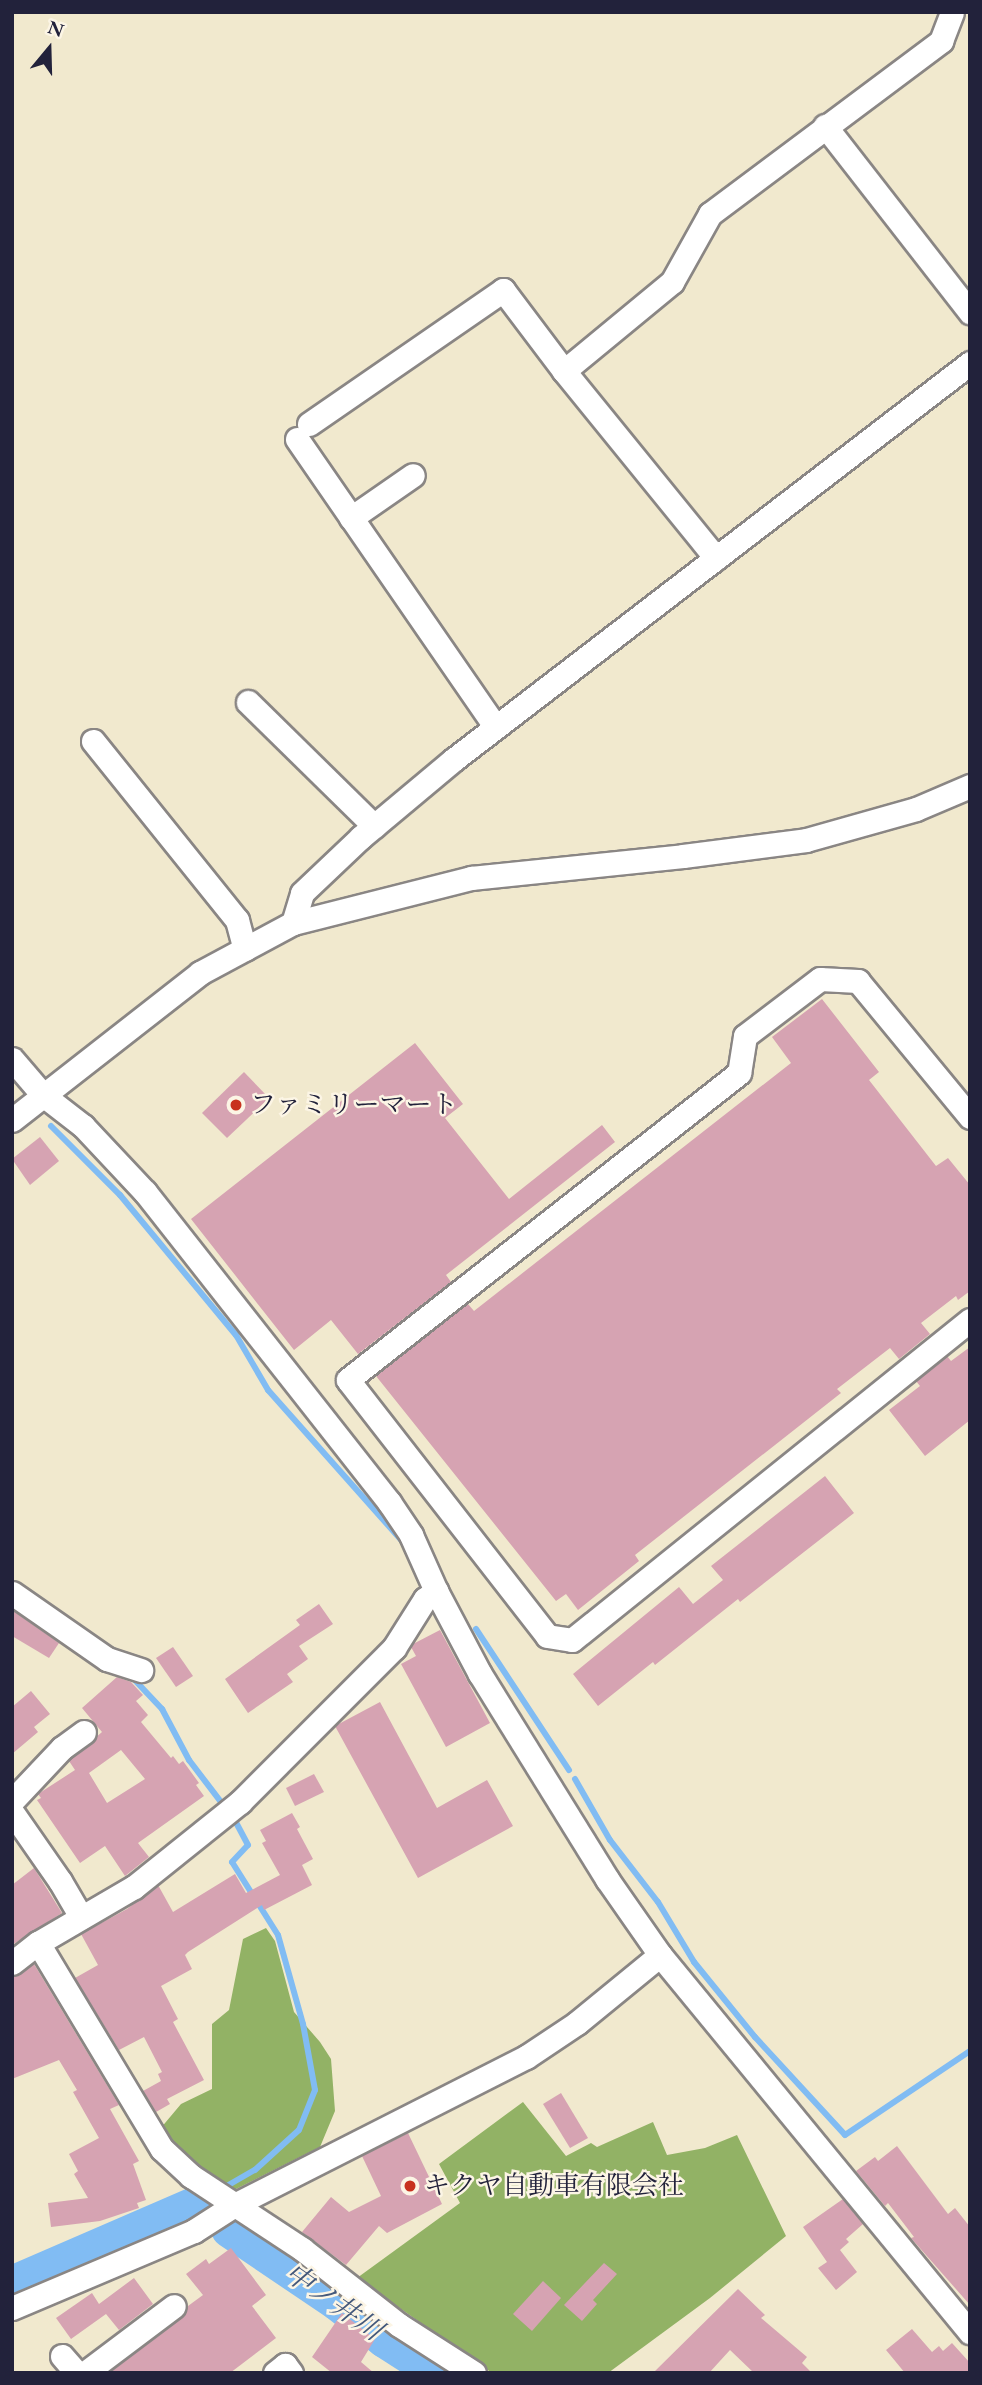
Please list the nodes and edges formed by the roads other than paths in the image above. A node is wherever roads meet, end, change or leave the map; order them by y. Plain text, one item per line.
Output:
1 (952, 12) edge
2 (825, 126) junction
3 (970, 312) edge
4 (970, 363) edge
5 (564, 371) junction
6 (413, 475) dead end
7 (351, 518) junction
8 (716, 558) junction
9 (248, 702) dead end
10 (496, 727) junction
11 (93, 741) dead end
12 (970, 786) edge
13 (374, 826) junction
14 (293, 923) junction
15 (245, 949) junction
16 (12, 1059) edge
17 (43, 1096) junction
18 (970, 1118) edge
19 (12, 1120) edge
20 (970, 1320) edge
21 (436, 1591) junction
22 (12, 1593) edge
23 (141, 1670) dead end
24 (84, 1731) dead end
25 (12, 1801) edge
26 (12, 1812) edge
27 (81, 1917) junction
28 (38, 1943) junction
29 (660, 1955) junction
30 (12, 1963) edge
31 (236, 2204) junction
32 (174, 2306) dead end
33 (12, 2308) edge
34 (970, 2332) edge
35 (85, 2373) edge
36 (275, 2373) edge
37 (291, 2373) edge
38 (474, 2373) edge

1 - 2 street
2 - 3 street
2 - 5 street
4 - 8 street
5 - 7 street
5 - 8 street
6 - 7 street
7 - 10 street
8 - 10 street
9 - 13 street
10 - 13 street
11 - 15 street
12 - 14 street
13 - 14 street
14 - 15 street
15 - 17 street
16 - 17 street
17 - 19 street
17 - 21 street
18 - 20 street
21 - 27 street
21 - 29 street
22 - 23 street
24 - 25 street
26 - 27 street
27 - 28 street
28 - 30 street
28 - 31 street
29 - 31 street
29 - 34 street
31 - 33 street
31 - 38 street
32 - 35 street
36 - 37 street

